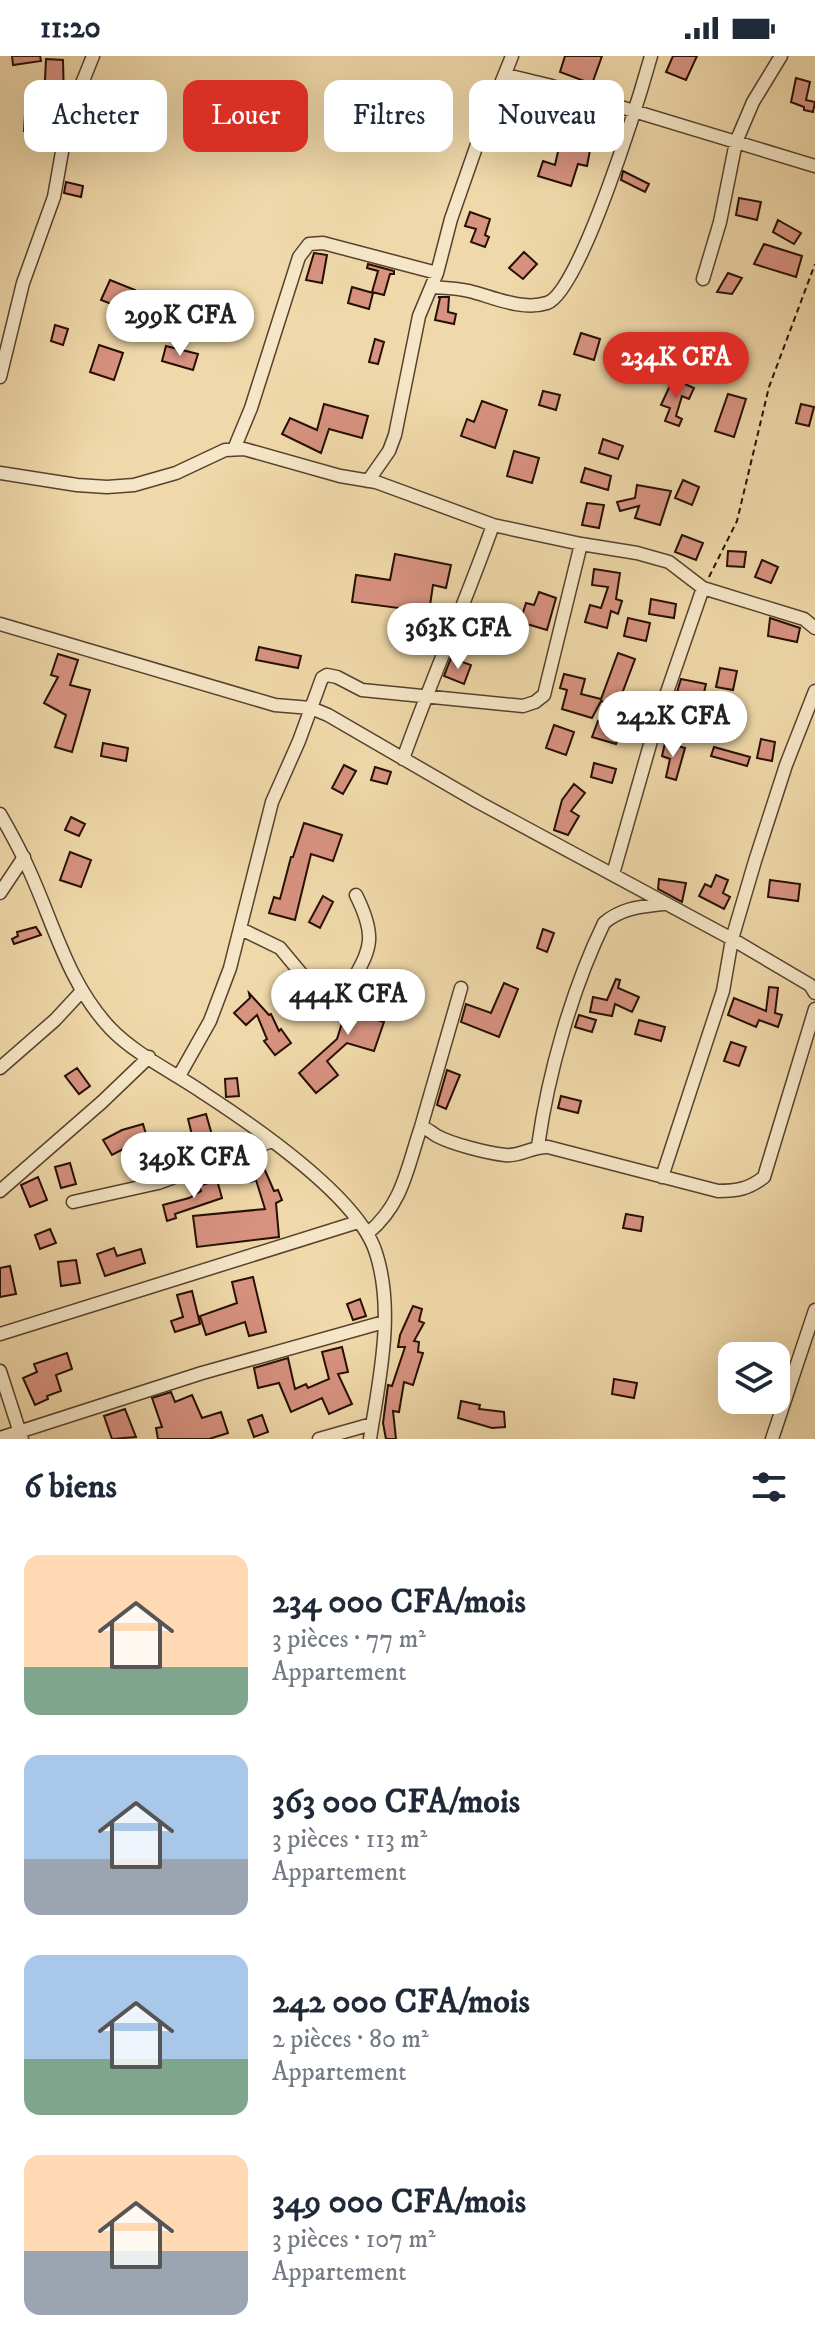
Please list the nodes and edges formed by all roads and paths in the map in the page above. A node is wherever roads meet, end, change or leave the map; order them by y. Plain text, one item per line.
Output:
1 (93, 56) edge
2 (512, 56) edge
3 (651, 56) edge
4 (781, 56) edge
5 (506, 75) junction
6 (635, 113) junction
7 (736, 142) junction
8 (815, 166) edge
9 (815, 264) edge
10 (437, 273) junction
11 (703, 279) dead end
12 (432, 287) junction
13 (1, 371) edge
14 (234, 449) junction
15 (0, 473) edge
16 (368, 481) junction
17 (493, 525) junction
18 (581, 544) junction
19 (703, 588) junction
20 (0, 624) edge
21 (815, 628) edge
22 (815, 691) edge
23 (426, 695) junction
24 (311, 708) junction
25 (403, 759) junction
26 (0, 814) edge
27 (24, 857) junction
28 (613, 874) junction
29 (0, 893) edge
30 (356, 895) dead end
31 (663, 904) junction
32 (241, 929) junction
33 (732, 939) junction
34 (461, 988) dead end
35 (81, 992) junction
36 (815, 993) edge
37 (815, 1009) edge
38 (149, 1057) junction
39 (0, 1068) edge
40 (179, 1076) junction
41 (421, 1127) junction
42 (272, 1141) junction
43 (538, 1146) junction
44 (662, 1177) junction
45 (0, 1191) edge
46 (73, 1202) dead end
47 (358, 1222) junction
48 (368, 1233) junction
49 (815, 1310) edge
50 (384, 1322) junction
51 (0, 1334) edge
52 (0, 1371) edge
53 (372, 1424) junction
54 (20, 1434) edge
55 (0, 1438) edge
56 (319, 1439) edge
57 (370, 1439) edge
58 (772, 1439) edge

1 - 13 street
2 - 5 street
3 - 6 street
4 - 7 street
5 - 6 street
5 - 10 street
6 - 7 street
6 - 12 street
7 - 8 street
7 - 11 street
9 - 19 path
10 - 12 street
10 - 14 street
12 - 16 street
14 - 15 street
14 - 16 street
16 - 17 street
17 - 18 street
17 - 23 street
18 - 19 street
18 - 23 street
19 - 21 street
19 - 28 street
20 - 24 street
22 - 33 street
23 - 24 street
23 - 25 street
24 - 25 street
24 - 32 street
25 - 28 street
26 - 27 street
27 - 29 street
27 - 35 street
28 - 31 street
30 - 32 street
31 - 33 street
31 - 43 street
32 - 40 street
33 - 36 street
33 - 44 street
34 - 41 street
35 - 38 street
35 - 39 street
37 - 44 street
38 - 40 street
38 - 45 street
40 - 42 street
41 - 43 street
41 - 48 street
42 - 46 street
42 - 47 street
43 - 44 street
47 - 48 street
47 - 51 street
48 - 50 street
49 - 58 street
50 - 53 street
50 - 54 street
52 - 54 street
53 - 56 street
53 - 57 street
54 - 55 street

